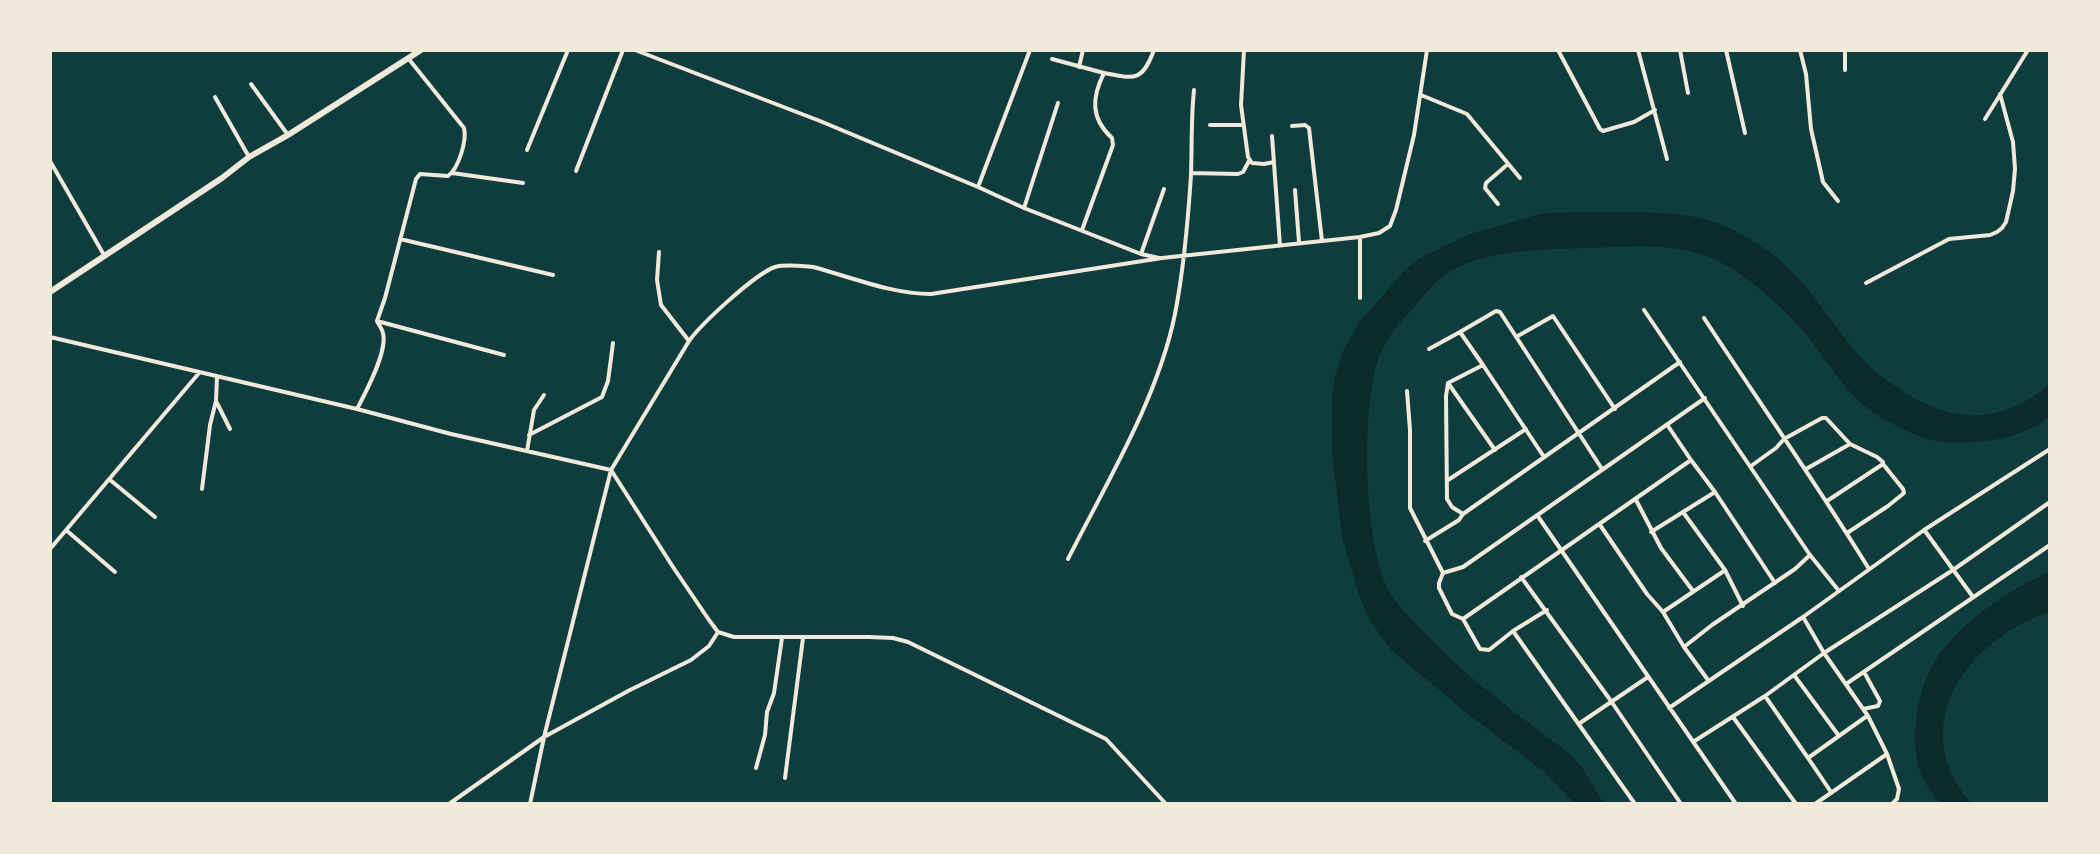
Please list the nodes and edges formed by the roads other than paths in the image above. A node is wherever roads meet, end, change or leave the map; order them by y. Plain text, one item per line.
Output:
1 (421, 50) edge
2 (568, 50) edge
3 (623, 50) edge
4 (635, 50) edge
5 (1030, 50) edge
6 (1083, 50) edge
7 (1154, 50) edge
8 (1244, 50) edge
9 (1427, 50) edge
10 (1558, 50) edge
11 (1638, 50) edge
12 (1680, 50) edge
13 (1726, 50) edge
14 (1800, 50) edge
15 (1845, 50) edge
16 (2028, 50) edge
17 (408, 58) junction
18 (1052, 59) dead end
19 (1079, 67) junction
20 (1845, 70) dead end
21 (1104, 73) junction
22 (251, 84) dead end
23 (1194, 90) dead end
24 (1688, 93) dead end
25 (2000, 94) junction
26 (1421, 95) junction
27 (215, 97) dead end
28 (1058, 103) dead end
29 (1655, 110) junction
30 (1985, 119) dead end
31 (1210, 125) dead end
32 (1242, 125) junction
33 (1292, 126) dead end
34 (1745, 133) dead end
35 (288, 135) junction
36 (1272, 136) dead end
37 (527, 150) dead end
38 (249, 157) junction
39 (1667, 159) dead end
40 (50, 161) edge
41 (1249, 161) junction
42 (1274, 162) junction
43 (1508, 164) junction
44 (576, 171) dead end
45 (452, 173) junction
46 (1191, 173) junction
47 (1520, 178) dead end
48 (523, 183) dead end
49 (978, 187) junction
50 (1164, 189) dead end
51 (1295, 190) dead end
52 (1838, 201) dead end
53 (1498, 204) dead end
54 (1024, 208) junction
55 (1082, 230) junction
56 (1360, 237) junction
57 (400, 239) junction
58 (1322, 241) junction
59 (1299, 242) junction
60 (1280, 246) junction
61 (659, 252) dead end
62 (1141, 254) junction
63 (104, 255) junction
64 (1184, 256) junction
65 (1162, 258) junction
66 (553, 275) dead end
67 (1866, 283) dead end
68 (50, 292) edge
69 (1360, 298) dead end
70 (1644, 310) dead end
71 (1704, 318) dead end
72 (377, 321) junction
73 (1460, 332) junction
74 (50, 337) edge
75 (1516, 337) junction
76 (689, 341) junction
77 (613, 343) dead end
78 (1429, 349) dead end
79 (504, 355) dead end
80 (1680, 362) junction
81 (1483, 365) junction
82 (199, 373) junction
83 (217, 377) junction
84 (1448, 383) junction
85 (1407, 391) dead end
86 (544, 395) dead end
87 (1705, 398) junction
88 (216, 401) junction
89 (357, 409) junction
90 (1615, 409) junction
91 (1668, 425) junction
92 (230, 429) dead end
93 (1527, 429) junction
94 (529, 435) junction
95 (1579, 435) junction
96 (1784, 439) junction
97 (1850, 444) junction
98 (2050, 449) edge
99 (527, 451) junction
100 (1495, 451) junction
101 (1544, 457) junction
102 (1691, 460) junction
103 (1883, 464) junction
104 (1751, 466) junction
105 (1602, 469) junction
106 (1806, 469) junction
107 (611, 470) junction
108 (109, 479) junction
109 (1448, 480) junction
110 (202, 489) dead end
111 (1715, 492) junction
112 (1636, 500) junction
113 (1827, 501) junction
114 (2050, 502) edge
115 (1683, 512) junction
116 (1463, 514) junction
117 (1537, 515) junction
118 (155, 517) dead end
119 (1600, 525) junction
120 (66, 530) junction
121 (1924, 530) junction
122 (1651, 532) junction
123 (1847, 533) junction
124 (1425, 541) junction
125 (2050, 545) edge
126 (50, 549) edge
127 (1560, 549) junction
128 (1810, 555) junction
129 (1068, 559) dead end
130 (1869, 569) junction
131 (1725, 570) junction
132 (1953, 570) junction
133 (115, 572) dead end
134 (1443, 573) junction
135 (1521, 577) junction
136 (1775, 583) junction
137 (1693, 591) junction
138 (1839, 591) junction
139 (1973, 597) junction
140 (1743, 606) junction
141 (1547, 610) junction
142 (1663, 612) junction
143 (1803, 617) junction
144 (1463, 619) junction
145 (1513, 631) junction
146 (718, 632) junction
147 (782, 638) junction
148 (803, 638) junction
149 (1684, 647) junction
150 (1824, 653) junction
151 (1864, 672) junction
152 (1794, 675) junction
153 (1648, 677) junction
154 (1708, 680) junction
155 (1846, 684) junction
156 (1765, 696) junction
157 (1611, 701) junction
158 (1669, 708) junction
159 (1863, 709) junction
160 (1868, 716) junction
161 (1733, 717) junction
162 (1580, 723) junction
163 (1839, 736) junction
164 (544, 737) junction
165 (1693, 742) junction
166 (1887, 754) junction
167 (1808, 758) junction
168 (756, 768) dead end
169 (785, 778) dead end
170 (1831, 792) junction
171 (1899, 802) edge
172 (449, 804) edge
173 (530, 804) edge
174 (1166, 804) edge
175 (1635, 804) edge
176 (1681, 804) edge
177 (1736, 804) edge
178 (1796, 804) edge
179 (1815, 804) edge
180 (1892, 804) edge

1 - 17 main road
2 - 37 street
3 - 44 street
4 - 49 street
5 - 49 street
6 - 19 street
7 - 21 street
8 - 32 street
9 - 26 street
10 - 29 street
11 - 29 street
12 - 24 street
13 - 34 street
14 - 52 street
15 - 20 street
16 - 25 street
17 - 35 main road
17 - 45 street
18 - 19 street
19 - 21 street
21 - 55 street
22 - 35 street
23 - 46 street
25 - 30 street
25 - 67 street
26 - 43 street
26 - 56 street
27 - 38 street
28 - 54 street
29 - 39 street
31 - 32 street
32 - 41 street
33 - 58 street
35 - 38 main road
36 - 42 street
38 - 63 main road
40 - 63 street
41 - 42 street
41 - 46 street
42 - 60 street
43 - 47 street
43 - 53 street
45 - 48 street
45 - 57 street
46 - 64 street
49 - 54 street
50 - 62 street
51 - 59 street
54 - 55 street
55 - 62 street
56 - 58 street
56 - 69 street
57 - 66 street
57 - 72 street
58 - 59 street
59 - 60 street
60 - 64 street
61 - 76 street
62 - 65 street
63 - 68 main road
64 - 65 street
64 - 129 street
65 - 76 street
70 - 80 street
71 - 96 street
72 - 79 street
72 - 89 street
73 - 75 street
73 - 78 street
73 - 81 street
74 - 82 street
75 - 90 street
75 - 95 street
76 - 107 street
77 - 94 street
80 - 87 street
80 - 90 street
81 - 84 street
81 - 93 street
82 - 83 street
82 - 108 street
83 - 88 street
83 - 89 street
84 - 100 street
84 - 109 street
85 - 124 street
86 - 94 street
87 - 91 street
87 - 104 street
88 - 92 street
88 - 110 street
89 - 99 street
90 - 95 street
91 - 102 street
91 - 105 street
93 - 100 street
93 - 101 street
94 - 99 street
95 - 101 street
95 - 105 street
96 - 97 street
96 - 104 street
96 - 106 street
97 - 103 street
97 - 106 street
98 - 121 street
99 - 107 street
100 - 109 street
101 - 116 street
102 - 111 street
102 - 112 street
103 - 113 street
103 - 123 street
104 - 128 street
105 - 117 street
106 - 113 street
107 - 146 street
107 - 164 street
108 - 118 street
108 - 120 street
109 - 116 street
111 - 115 street
111 - 136 street
112 - 119 street
112 - 122 street
113 - 123 street
114 - 132 street
115 - 122 street
115 - 131 street
116 - 124 street
117 - 127 street
117 - 134 street
119 - 127 street
119 - 142 street
120 - 126 street
120 - 133 street
121 - 130 street
121 - 132 street
122 - 137 street
123 - 130 street
124 - 134 street
125 - 139 street
127 - 135 street
127 - 153 street
128 - 136 street
128 - 138 street
130 - 138 street
131 - 137 street
131 - 140 street
132 - 139 street
132 - 150 street
134 - 144 street
135 - 141 street
135 - 144 street
136 - 140 street
137 - 142 street
138 - 143 street
139 - 151 street
140 - 149 street
141 - 145 street
141 - 157 street
142 - 149 street
143 - 150 street
143 - 154 street
144 - 145 street
145 - 162 street
146 - 147 street
146 - 164 street
147 - 148 street
147 - 168 street
148 - 169 street
148 - 174 street
149 - 154 street
150 - 152 street
150 - 155 street
151 - 155 street
151 - 159 street
152 - 156 street
152 - 163 street
153 - 157 street
153 - 158 street
154 - 158 street
155 - 159 street
156 - 161 street
156 - 167 street
157 - 162 street
157 - 176 street
158 - 165 street
159 - 160 street
160 - 163 street
160 - 166 street
161 - 165 street
161 - 178 street
162 - 175 street
163 - 167 street
164 - 172 street
164 - 173 street
165 - 177 street
166 - 170 street
166 - 171 street
167 - 170 street
170 - 179 street
171 - 180 street

